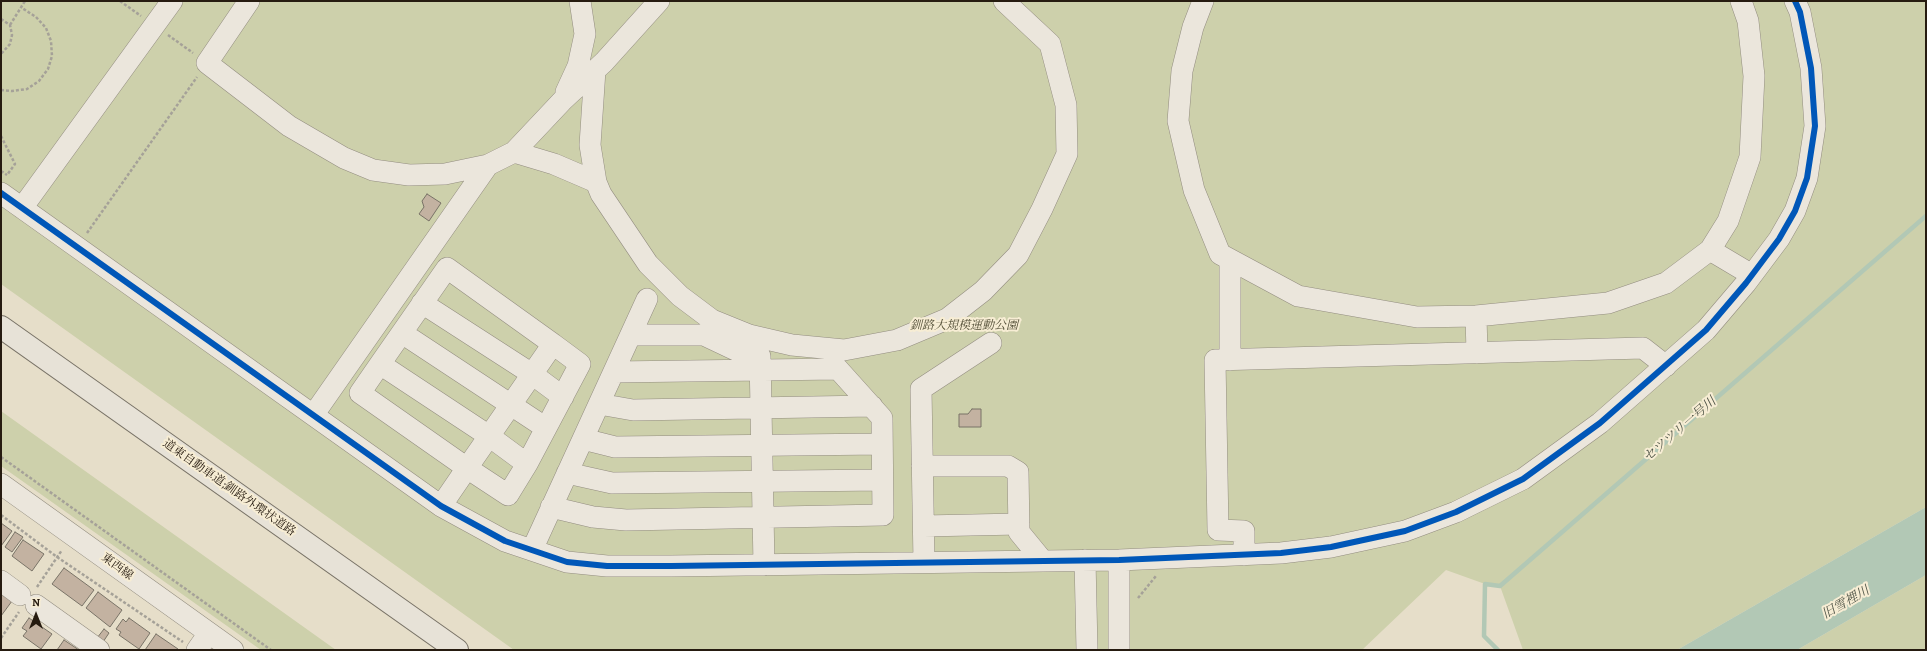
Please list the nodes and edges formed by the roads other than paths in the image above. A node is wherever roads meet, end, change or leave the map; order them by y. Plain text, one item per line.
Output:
1 (172, 1) edge
2 (250, 1) edge
3 (580, 1) edge
4 (659, 1) edge
5 (1004, 1) edge
6 (1203, 1) edge
7 (1741, 1) edge
8 (1795, 1) edge
9 (595, 70) junction
10 (563, 100) junction
11 (514, 152) junction
12 (488, 165) junction
13 (596, 182) junction
14 (4, 184) edge
15 (27, 201) junction
16 (1710, 250) junction
17 (1230, 260) junction
18 (1752, 276) junction
19 (647, 299) dead end
20 (422, 304) junction
21 (1476, 316) junction
22 (1, 327) edge
23 (402, 333) junction
24 (631, 335) junction
25 (1, 343) edge
26 (991, 343) dead end
27 (553, 344) junction
28 (1476, 353) junction
29 (1230, 360) junction
30 (380, 364) junction
31 (1666, 366) junction
32 (760, 370) junction
33 (614, 372) junction
34 (532, 374) junction
35 (563, 397) junction
36 (511, 404) junction
37 (599, 404) junction
38 (872, 406) junction
39 (761, 409) junction
40 (314, 414) junction
41 (546, 428) junction
42 (489, 436) junction
43 (583, 439) junction
44 (882, 444) junction
45 (762, 445) junction
46 (527, 464) junction
47 (922, 466) junction
48 (467, 468) junction
49 (567, 473) junction
50 (882, 480) junction
51 (762, 482) junction
52 (1, 484) edge
53 (441, 506) junction
54 (552, 507) junction
55 (763, 518) junction
56 (1019, 524) junction
57 (924, 526) junction
58 (532, 550) junction
59 (1244, 555) junction
60 (1042, 560) junction
61 (1085, 560) junction
62 (1119, 560) junction
63 (924, 562) junction
64 (764, 565) junction
65 (1, 581) edge
66 (209, 633) junction
67 (192, 648) edge
68 (99, 650) edge
69 (233, 650) edge
70 (433, 650) edge
71 (457, 650) edge
72 (1087, 650) edge
73 (1119, 650) edge

1 - 15 street
2 - 12 street
3 - 10 street
4 - 9 street
5 - 13 street
6 - 17 street
7 - 16 street
8 - 18 street
9 - 10 street
9 - 13 street
10 - 11 street
11 - 12 street
11 - 13 street
12 - 40 street
14 - 15 street
15 - 40 street
16 - 18 street
16 - 21 street
17 - 21 street
17 - 29 street
18 - 31 street
19 - 24 street
20 - 23 street
20 - 27 street
20 - 34 street
21 - 28 street
22 - 71 highway, 道東自動車道;釧路外環状道路
23 - 30 street
23 - 36 street
24 - 32 street
24 - 33 street
25 - 70 highway, 道東自動車道;釧路外環状道路
26 - 47 street
27 - 34 street
27 - 35 street
28 - 29 street
28 - 31 street
29 - 59 street
30 - 42 street
30 - 48 street
31 - 59 street
32 - 33 street
32 - 38 street
32 - 39 street
33 - 37 street
34 - 35 street
34 - 36 street
35 - 41 street
36 - 41 street
36 - 42 street
37 - 39 street
37 - 43 street
38 - 39 street
38 - 44 street
39 - 45 street
40 - 53 street
41 - 46 street
42 - 46 street
42 - 48 street
43 - 45 street
43 - 49 street
44 - 45 street
44 - 50 street
45 - 51 street
46 - 48 street
47 - 56 street
47 - 57 street
48 - 53 street
49 - 51 street
49 - 54 street
50 - 51 street
50 - 55 street
51 - 55 street
52 - 66 street, 東西線
53 - 58 street
54 - 55 street
54 - 58 street
55 - 64 street
56 - 57 street
56 - 60 street
57 - 63 street
58 - 64 street
59 - 62 street
60 - 61 street
60 - 63 street
61 - 62 street
61 - 72 street
62 - 73 street
63 - 64 street
65 - 68 street
66 - 67 street
66 - 69 street, 東西線

